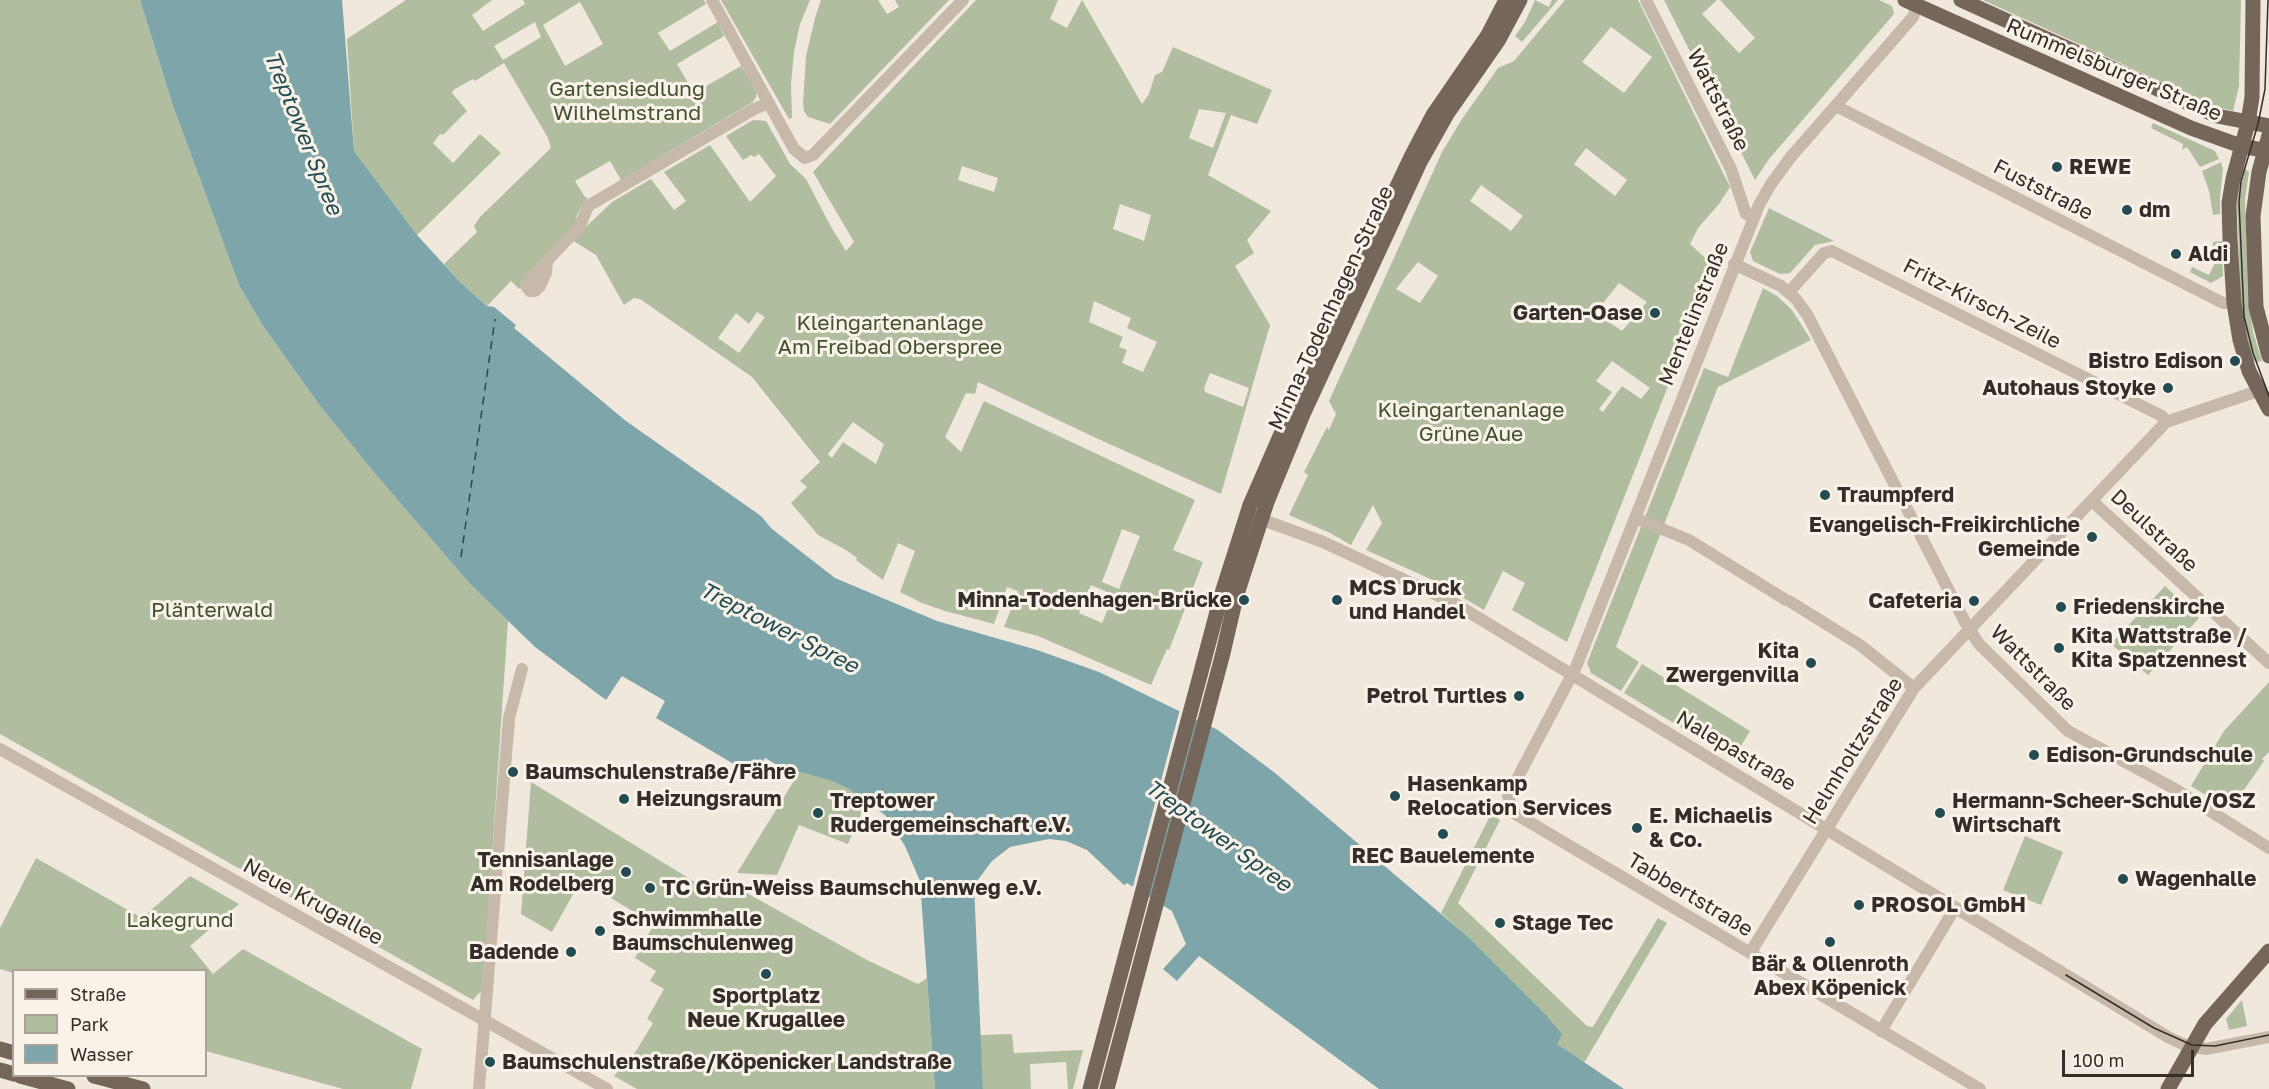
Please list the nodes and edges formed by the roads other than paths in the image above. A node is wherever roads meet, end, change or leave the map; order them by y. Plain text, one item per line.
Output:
1 (712, 0) edge
2 (963, 0) edge
3 (1506, 0) edge
4 (1520, 0) edge
5 (1646, 0) edge
6 (1961, 0) edge
7 (2253, 0) edge
8 (1911, 3) edge
9 (769, 103) junction
10 (1836, 106) junction
11 (2248, 123) junction
12 (2269, 126) edge
13 (2269, 135) edge
14 (2241, 146) junction
15 (2267, 151) edge
16 (2263, 178) edge
17 (1753, 217) junction
18 (547, 261) dead end
19 (1734, 264) junction
20 (1789, 292) junction
21 (2234, 303) junction
22 (2269, 356) edge
23 (2258, 391) junction
24 (2269, 409) edge
25 (2166, 422) junction
26 (2092, 501) junction
27 (1254, 517) junction
28 (1635, 518) junction
29 (1970, 630) junction
30 (2269, 663) edge
31 (522, 669) dead end
32 (1572, 675) junction
33 (1914, 688) junction
34 (0, 748) edge
35 (1827, 830) junction
36 (2269, 848) edge
37 (1955, 908) junction
38 (2269, 951) edge
39 (1750, 953) junction
40 (484, 1021) junction
41 (1881, 1031) junction
42 (2269, 1036) edge
43 (2191, 1046) junction
44 (24, 1077) edge
45 (98, 1077) edge
46 (68, 1089) edge
47 (143, 1089) edge
48 (479, 1089) edge
49 (607, 1089) edge
50 (1090, 1089) edge
51 (1107, 1089) edge
52 (1980, 1089) edge
53 (2168, 1089) edge

1 - 9 street
2 - 9 street
3 - 27 main road, Minna-Todenhagen-Straße
4 - 27 main road, Minna-Todenhagen-Straße
5 - 17 street, Wattstraße
6 - 11 main road, Rummelsburger Straße
7 - 11 main road
8 - 10 street, Mentelinstraße
8 - 14 main road, Rummelsburger Straße
9 - 18 street
10 - 17 street, Mentelinstraße
10 - 21 street, Fuststraße
11 - 12 main road, Rummelsburger Straße
11 - 14 main road
13 - 15 main road
14 - 15 main road, Rummelsburger Straße
14 - 21 main road
15 - 16 main road
16 - 22 main road
17 - 19 street, Mentelinstraße
19 - 20 street, Wattstraße
19 - 28 street, Mentelinstraße
20 - 25 street, Fritz-Kirsch-Zeile
20 - 29 street, Wattstraße
21 - 23 main road
23 - 24 main road
23 - 25 street, Helmholtzstraße
25 - 26 street, Helmholtzstraße
26 - 29 street, Helmholtzstraße
26 - 30 street, Deulstraße
27 - 32 street, Nalepastraße
27 - 50 main road, Minna-Todenhagen-Straße
27 - 51 main road, Minna-Todenhagen-Straße
28 - 32 street, Mentelinstraße
28 - 33 street
29 - 33 street, Helmholtzstraße
29 - 36 street, Wattstraße
31 - 40 street
32 - 35 street, Nalepastraße
32 - 39 street, Tabbertstraße
33 - 35 street, Helmholtzstraße
34 - 40 street, Neue Krugallee
35 - 37 street, Nalepastraße
35 - 39 street, Helmholtzstraße
37 - 41 street
37 - 43 street, Nalepastraße
38 - 43 main road
39 - 41 street, Tabbertstraße
40 - 48 street
40 - 49 street, Neue Krugallee
41 - 52 street, Tabbertstraße
42 - 43 street
43 - 53 main road
44 - 46 main road
45 - 47 main road

